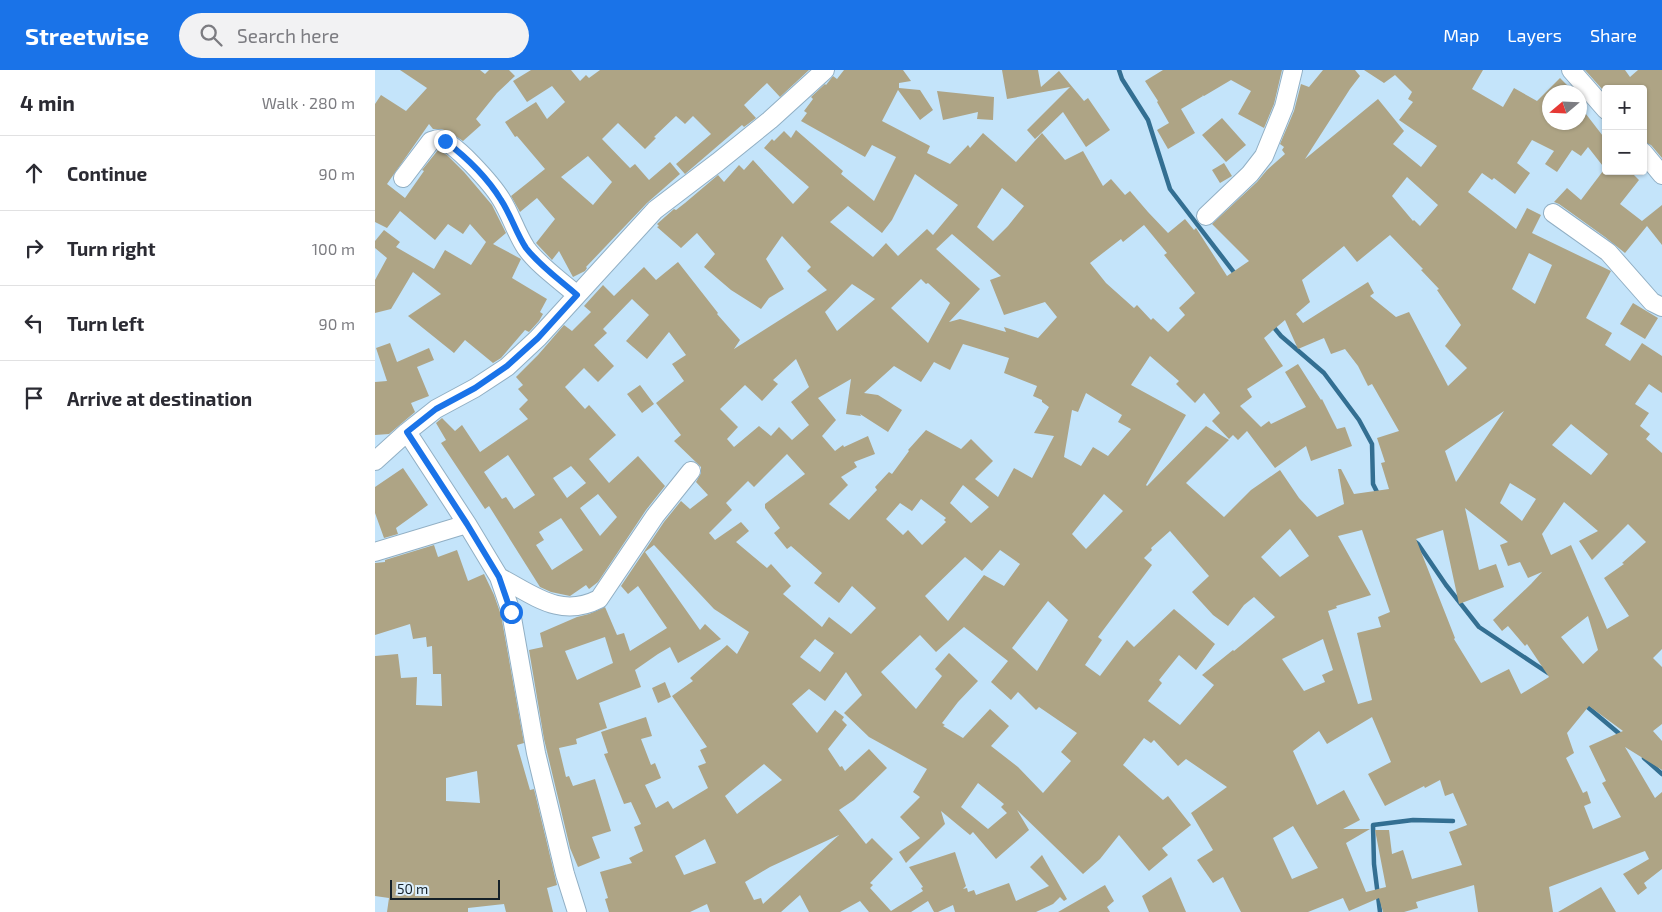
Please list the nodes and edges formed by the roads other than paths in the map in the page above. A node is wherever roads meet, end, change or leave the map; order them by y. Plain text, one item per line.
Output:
1 (825, 70) edge
2 (1293, 70) edge
3 (1571, 70) edge
4 (1602, 105) edge
5 (1647, 157) edge
6 (1662, 176) edge
7 (403, 178) dead end
8 (1553, 214) dead end
9 (1206, 216) dead end
10 (577, 295) junction
11 (1662, 307) edge
12 (407, 432) junction
13 (375, 461) edge
14 (691, 471) dead end
15 (467, 524) junction
16 (375, 552) edge
17 (499, 577) junction
18 (577, 912) edge

1 - 10 street
2 - 9 street
3 - 4 street
5 - 6 street
7 - 10 street
8 - 11 street
10 - 12 street
12 - 13 street
12 - 15 street
14 - 17 street
15 - 16 street
15 - 17 street
17 - 18 street

